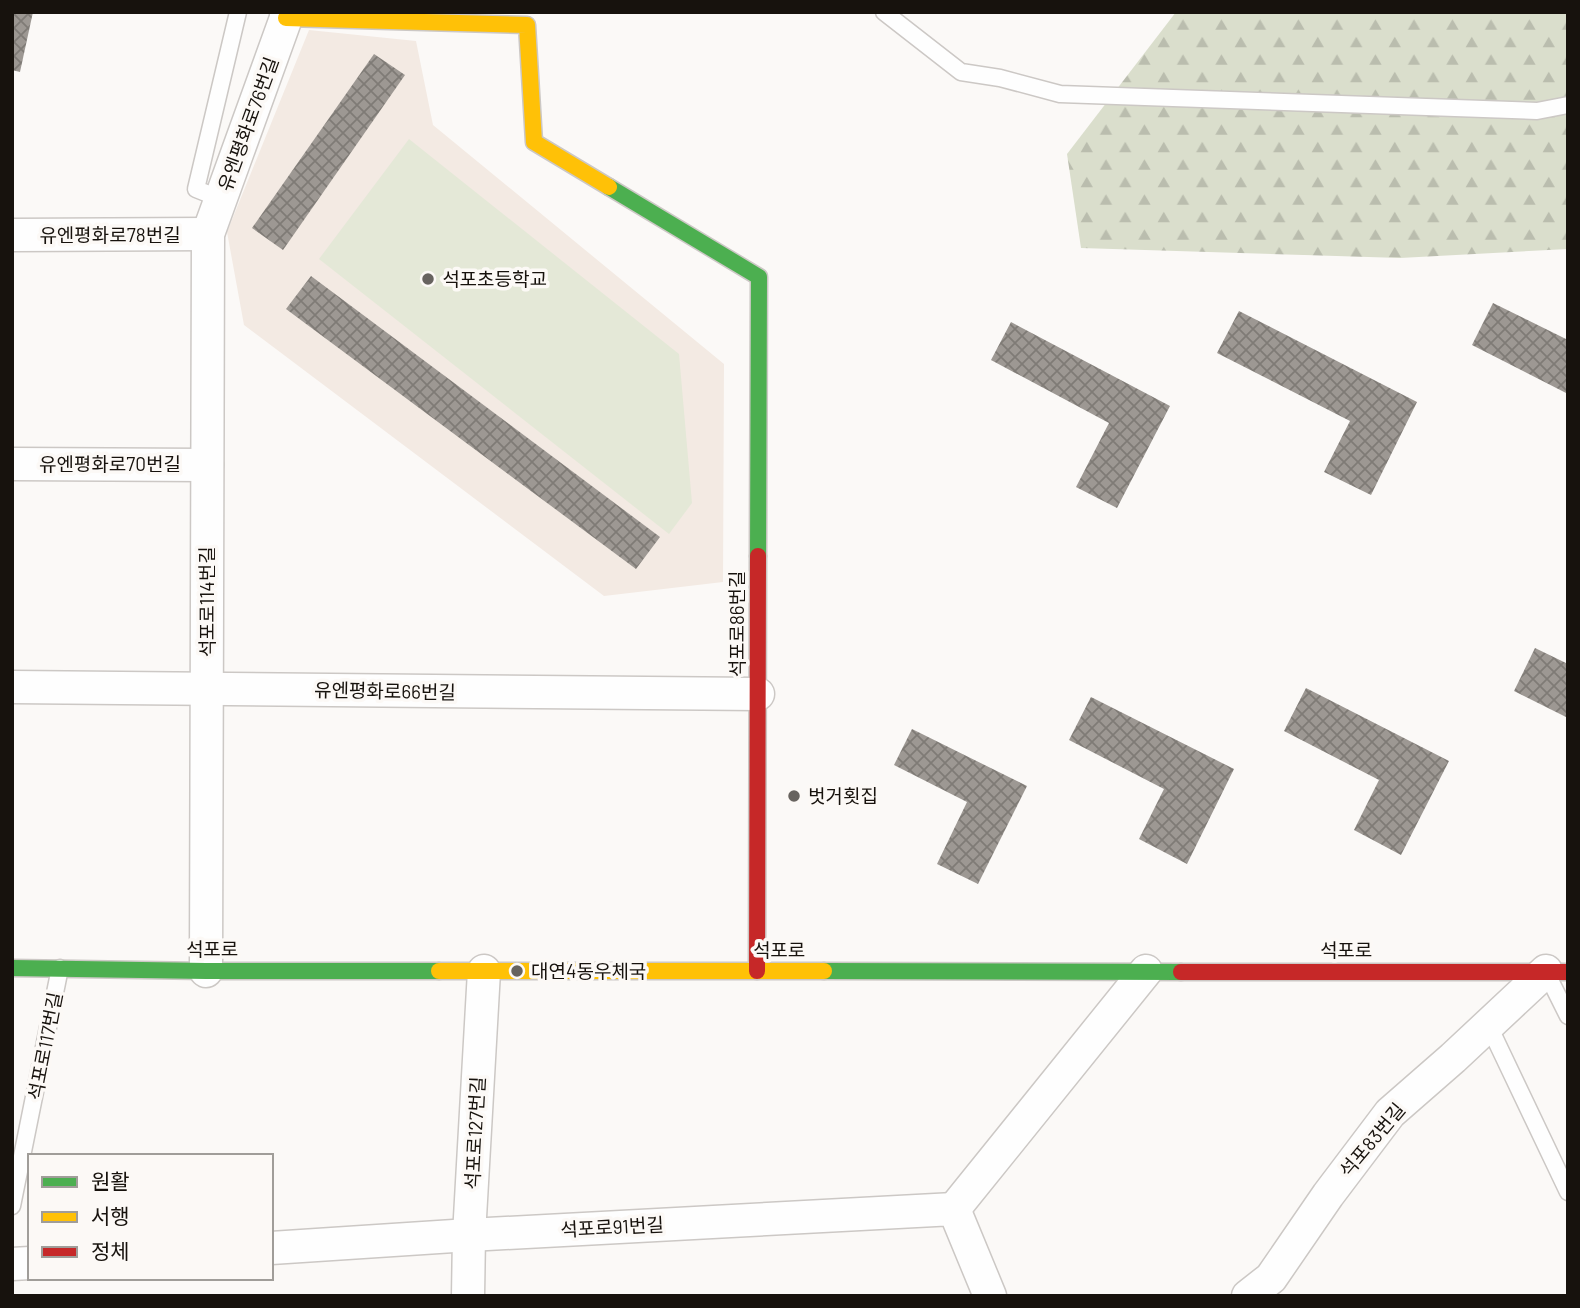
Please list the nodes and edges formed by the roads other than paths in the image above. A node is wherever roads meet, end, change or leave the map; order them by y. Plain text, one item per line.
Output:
1 (238, 12) edge
2 (884, 12) edge
3 (286, 15) edge
4 (1568, 105) edge
5 (221, 199) junction
6 (208, 234) junction
7 (12, 235) edge
8 (12, 464) edge
9 (207, 465) junction
10 (12, 687) edge
11 (207, 689) junction
12 (758, 694) junction
13 (12, 968) edge
14 (60, 968) junction
15 (206, 971) junction
16 (484, 971) junction
17 (757, 971) junction
18 (1146, 971) junction
19 (1557, 972) edge
20 (1568, 1016) edge
21 (1488, 1024) junction
22 (1568, 1192) edge
23 (12, 1206) edge
24 (954, 1209) junction
25 (469, 1235) junction
26 (273, 1248) edge
27 (468, 1296) edge
28 (990, 1296) edge
29 (1248, 1296) edge

1 - 5 lane
2 - 4 lane
3 - 5 street, 유엔평화로76번길
3 - 12 main road, 석포로86번길
5 - 6 street, 유엔평화로76번길
6 - 7 street, 유엔평화로78번길
6 - 9 street, 석포로114번길
8 - 9 street, 유엔평화로70번길
9 - 11 street, 석포로114번길
10 - 11 street, 유엔평화로66번길
11 - 12 street, 유엔평화로66번길
11 - 15 street, 석포로114번길
12 - 17 main road, 석포로86번길
13 - 14 main road, 석포로
14 - 15 main road, 석포로
14 - 23 lane, 석포로117번길
15 - 16 main road, 석포로
16 - 17 main road, 석포로
16 - 25 street, 석포로127번길
17 - 18 main road, 석포로
18 - 19 main road, 석포로
18 - 24 street
19 - 20 lane
19 - 21 street, 석포83번길
21 - 22 lane
21 - 29 street, 석포83번길
24 - 25 street, 석포로91번길
24 - 28 street
25 - 26 street, 석포로91번길
25 - 27 street, 석포로127번길

